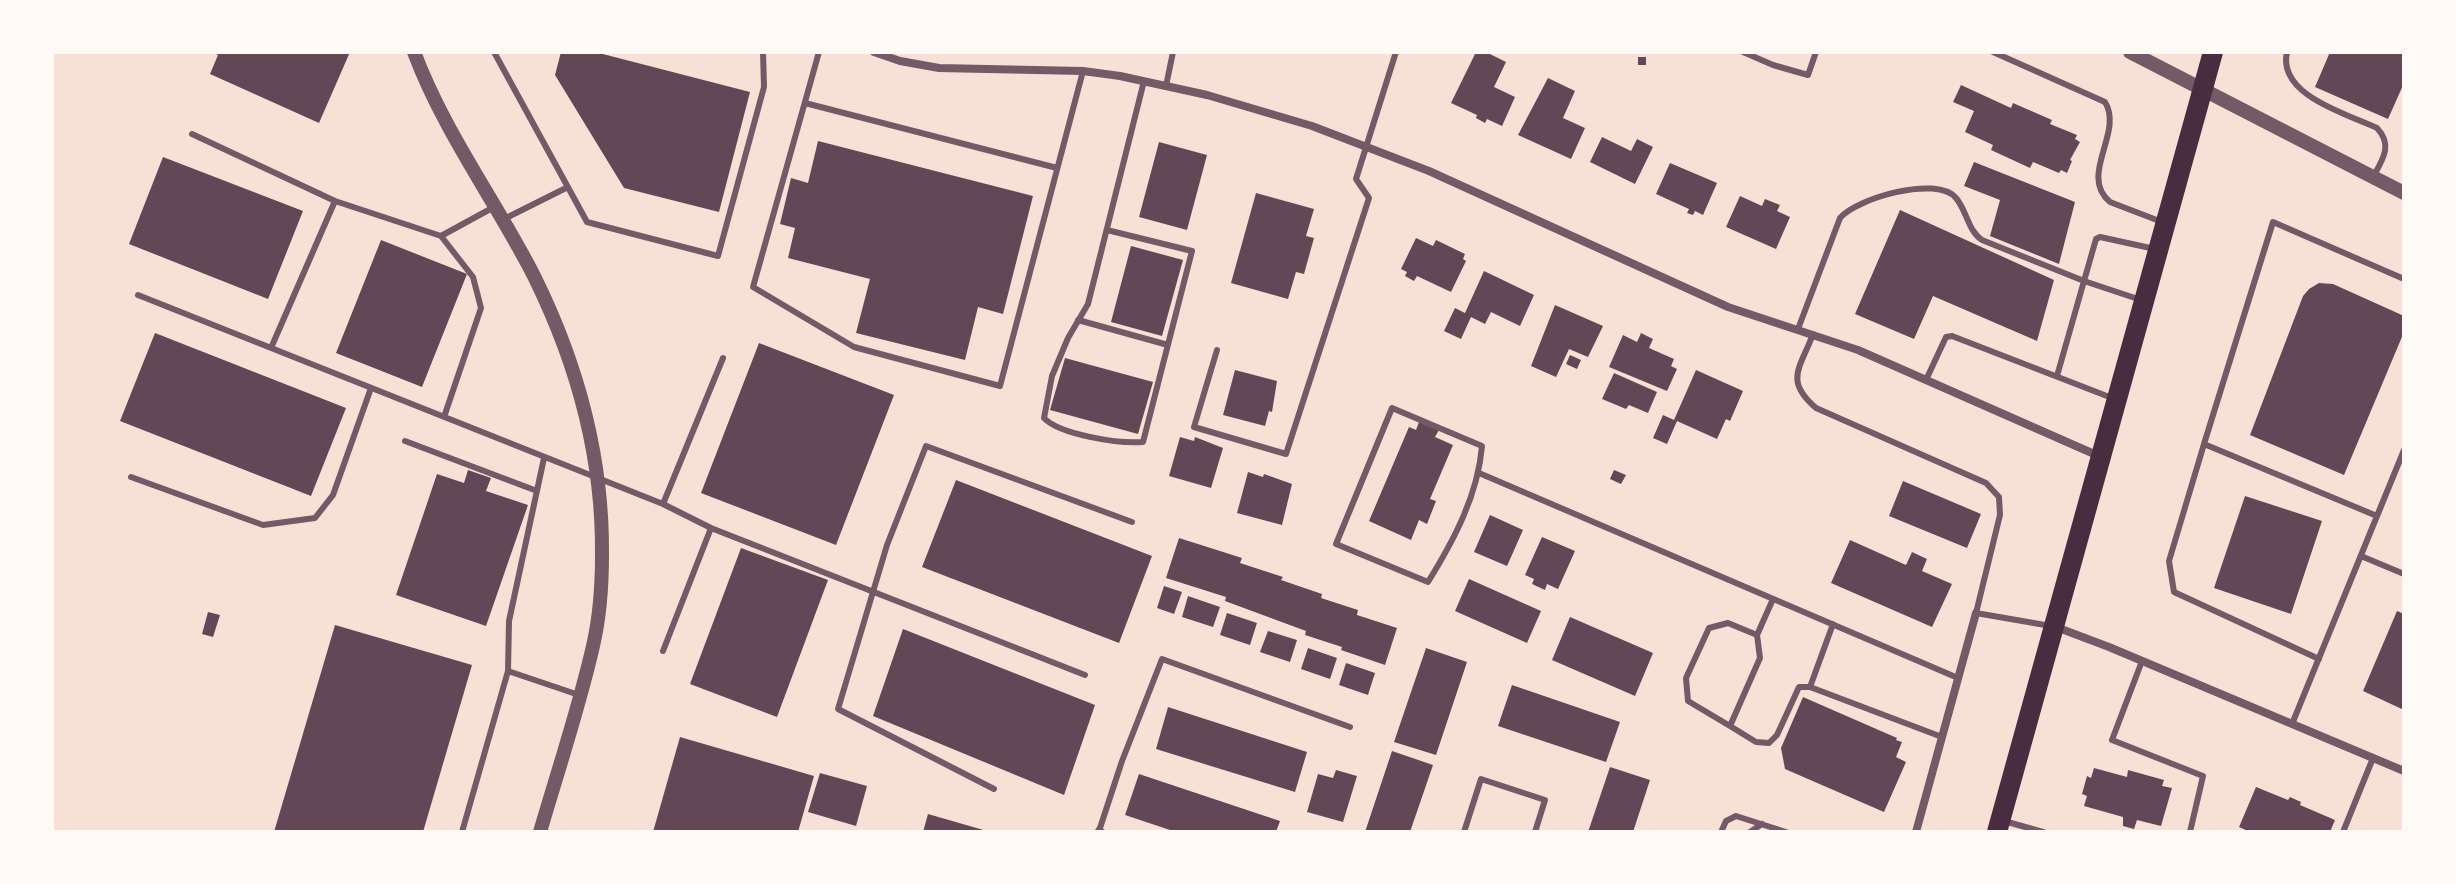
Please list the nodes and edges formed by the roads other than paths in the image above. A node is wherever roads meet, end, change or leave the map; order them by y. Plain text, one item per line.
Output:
1 (414, 52) edge
2 (494, 52) edge
3 (763, 52) edge
4 (819, 52) edge
5 (874, 52) edge
6 (1173, 52) edge
7 (1396, 52) edge
8 (1743, 52) edge
9 (1816, 52) edge
10 (1993, 52) edge
11 (2130, 52) edge
12 (2213, 52) edge
13 (2287, 52) edge
14 (1083, 71) junction
15 (1144, 81) junction
16 (1166, 86) junction
17 (2202, 90) junction
18 (805, 103) junction
19 (192, 134) dead end
20 (1367, 146) junction
21 (1057, 168) junction
22 (2373, 177) junction
23 (566, 188) junction
24 (2404, 193) edge
25 (335, 201) junction
26 (498, 214) junction
27 (2166, 223) junction
28 (1107, 230) junction
29 (441, 236) junction
30 (2159, 250) junction
31 (2404, 279) edge
32 (2084, 281) junction
33 (138, 295) dead end
34 (2144, 301) junction
35 (1078, 320) junction
36 (1798, 329) junction
37 (1813, 334) junction
38 (1168, 345) junction
39 (271, 348) junction
40 (1217, 350) dead end
41 (723, 358) dead end
42 (2057, 376) junction
43 (1926, 380) junction
44 (371, 388) junction
45 (2116, 399) junction
46 (444, 417) junction
47 (405, 441) dead end
48 (2204, 444) junction
49 (2404, 450) edge
50 (2101, 457) junction
51 (544, 458) junction
52 (1479, 473) junction
53 (131, 477) dead end
54 (600, 480) junction
55 (537, 491) junction
56 (663, 504) junction
57 (2377, 516) junction
58 (1132, 522) dead end
59 (711, 528) junction
60 (2361, 556) junction
61 (2404, 574) edge
62 (874, 591) junction
63 (1773, 599) junction
64 (1976, 613) junction
65 (1833, 624) junction
66 (2055, 627) junction
67 (1757, 635) junction
68 (663, 651) dead end
69 (2319, 659) junction
70 (2142, 661) junction
71 (508, 671) junction
72 (1085, 675) dead end
73 (1958, 678) junction
74 (1810, 687) junction
75 (579, 695) junction
76 (2292, 724) junction
77 (1730, 726) junction
78 (1350, 727) dead end
79 (1942, 737) junction
80 (2373, 758) junction
81 (2404, 771) edge
82 (994, 789) dead end
83 (1762, 824) junction
84 (1999, 826) edge
85 (1770, 829) edge
86 (462, 832) edge
87 (540, 832) edge
88 (1100, 832) edge
89 (1464, 832) edge
90 (1535, 832) edge
91 (1721, 832) edge
92 (1750, 832) edge
93 (1786, 832) edge
94 (1916, 832) edge
95 (2043, 832) edge
96 (2190, 832) edge
97 (2343, 832) edge

1 - 26 street
2 - 23 lane
3 - 23 lane
4 - 18 lane
5 - 14 street
6 - 16 lane
7 - 20 lane
8 - 9 lane
10 - 27 lane
11 - 17 street
12 - 17 main road
13 - 22 lane
14 - 15 street
14 - 21 lane
15 - 16 street
15 - 28 lane
16 - 20 street
17 - 22 street
17 - 27 main road
18 - 21 lane
18 - 21 lane
19 - 25 lane
20 - 36 street
20 - 40 lane
22 - 24 street
23 - 26 lane
25 - 29 lane
25 - 39 lane
26 - 29 lane
26 - 54 street
27 - 30 main road
28 - 35 lane
28 - 38 lane
29 - 46 lane
30 - 32 lane
30 - 34 main road
31 - 48 lane
32 - 34 lane
32 - 36 lane
32 - 42 lane
33 - 39 lane
34 - 45 main road
35 - 38 lane
35 - 38 lane
36 - 37 street
37 - 43 street
37 - 64 lane
39 - 44 lane
41 - 56 lane
42 - 43 lane
42 - 45 lane
43 - 50 street
44 - 46 lane
44 - 53 lane
45 - 50 main road
46 - 51 lane
47 - 55 lane
48 - 57 lane
48 - 69 lane
49 - 57 lane
50 - 66 main road
51 - 54 lane
51 - 55 lane
52 - 52 lane
52 - 63 lane
54 - 56 lane
54 - 75 street
55 - 71 lane
56 - 59 lane
57 - 60 lane
58 - 62 lane
59 - 62 lane
59 - 68 lane
60 - 61 lane
60 - 69 lane
62 - 72 lane
62 - 82 lane
63 - 65 lane
63 - 67 lane
64 - 66 lane
64 - 73 street
65 - 73 lane
65 - 74 lane
66 - 70 street
66 - 84 main road
67 - 77 lane
67 - 77 lane
69 - 76 lane
70 - 76 street
70 - 96 lane
71 - 75 lane
71 - 86 lane
73 - 79 street
74 - 77 lane
74 - 79 lane
75 - 87 street
76 - 80 street
78 - 88 lane
79 - 94 street
80 - 81 street
80 - 97 lane
83 - 85 lane
83 - 91 lane
83 - 92 lane
84 - 95 lane
85 - 93 lane
89 - 90 lane

